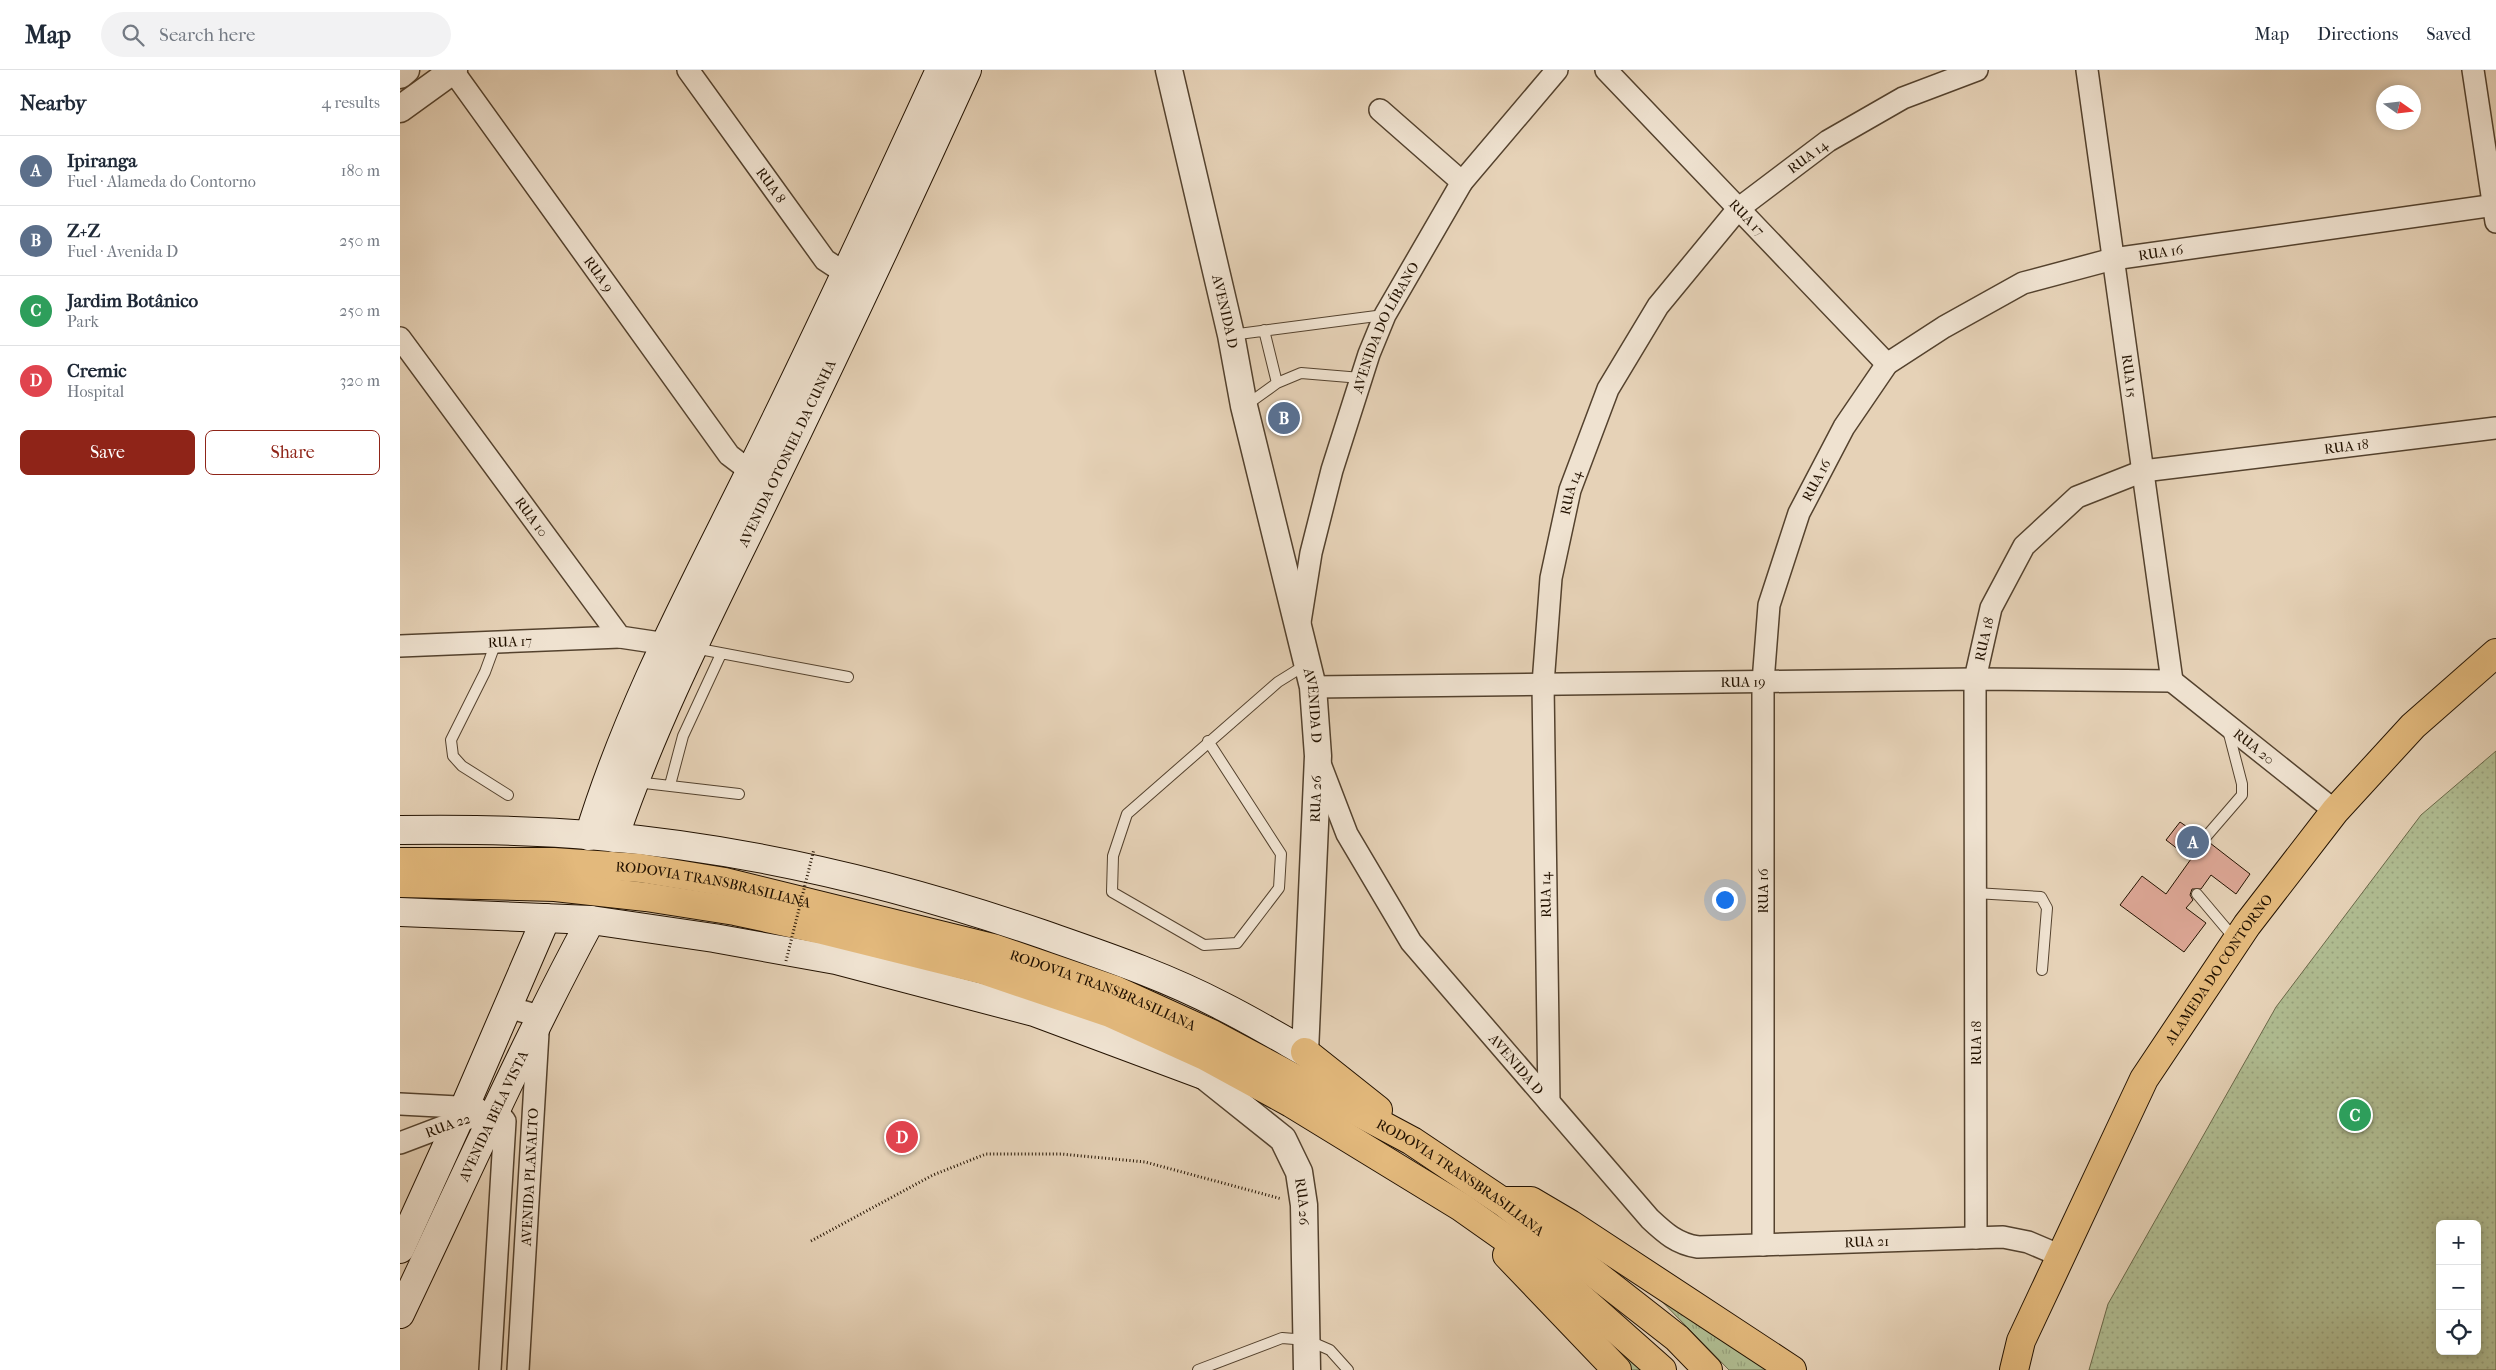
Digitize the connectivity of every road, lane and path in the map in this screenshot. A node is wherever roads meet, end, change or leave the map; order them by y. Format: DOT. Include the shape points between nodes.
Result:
graph roads {
  1 [pos="406,70"];
  2 [pos="454,70"];
  3 [pos="688,70"];
  4 [pos="940,70"];
  5 [pos="967,70"];
  6 [pos="1170,70"];
  7 [pos="1557,70"];
  8 [pos="1606,70"];
  9 [pos="1977,70"];
  10 [pos="2087,70"];
  11 [pos="2473,70"];
  12 [pos="400,74"];
  13 [pos="400,109"];
  14 [pos="1380,110"];
  15 [pos="1462,182"];
  16 [pos="1738,208"];
  17 [pos="2495,211"];
  18 [pos="2113,259"];
  19 [pos="857,281"];
  20 [pos="1386,315"];
  21 [pos="1264,330"];
  22 [pos="1231,335"];
  23 [pos="400,338"];
  24 [pos="1887,364"];
  25 [pos="1361,378"];
  26 [pos="1277,383"];
  27 [pos="1244,406"];
  28 [pos="2496,428"];
  29 [pos="750,471"];
  30 [pos="2143,471"];
  31 [pos="1299,627"];
  32 [pos="620,637"];
  33 [pos="496,642"];
  34 [pos="663,645"];
  35 [pos="400,646"];
  36 [pos="694,647"];
  37 [pos="2496,653"];
  38 [pos="721,654"];
  39 [pos="1310,675"];
  40 [pos="848,677"];
  41 [pos="1975,679"];
  42 [pos="2172,681"];
  43 [pos="1763,682"];
  44 [pos="1543,684"];
  45 [pos="2227,724"];
  46 [pos="1208,741"];
  47 [pos="1318,756"];
  48 [pos="633,782"];
  49 [pos="670,785"];
  50 [pos="739,794"];
  51 [pos="508,795"];
  52 [pos="2335,811"];
  53 [pos="400,830"];
  54 [pos="602,837"];
  55 [pos="2204,839"];
  56 [pos="814,849"];
  57 [pos="400,862"];
  58 [pos="400,883"];
  59 [pos="1976,893"];
  60 [pos="2197,894"];
  61 [pos="400,912"];
  62 [pos="546,918"];
  63 [pos="591,920"];
  64 [pos="2236,941"];
  65 [pos="786,961"];
  66 [pos="2042,970"];
  67 [pos="508,1007"];
  68 [pos="539,1016"];
  69 [pos="1305,1052"];
  70 [pos="1203,1075"];
  71 [pos="1549,1102"];
  72 [pos="400,1104"];
  73 [pos="1291,1104"];
  74 [pos="497,1111"];
  75 [pos="462,1114"];
  76 [pos="1412,1141"];
  77 [pos="400,1143"];
  78 [pos="1503,1202"];
  79 [pos="1304,1205"];
  80 [pos="1461,1207"];
  81 [pos="1671,1238"];
  82 [pos="1976,1238"];
  83 [pos="811,1241"];
  84 [pos="1762,1245"];
  85 [pos="400,1249"];
  86 [pos="2061,1256"];
  87 [pos="400,1314"];
  88 [pos="1307,1340"];
  89 [pos="2021,1341"];
  90 [pos="490,1370"];
  91 [pos="518,1370"];
  92 [pos="1198,1370"];
  93 [pos="1308,1370"];
  94 [pos="1348,1370"];
  95 [pos="1617,1370"];
  96 [pos="1662,1370"];
  97 [pos="1708,1370"];
  98 [pos="1792,1370"];
  99 [pos="1998,1370"];
  100 [pos="2014,1370"];
  1 -- 12 [label="street"];
  2 -- 13 [label="street"];
  2 -- 29 [label="street, RUA 9" via="729,455"];
  3 -- 19 [label="street, RUA 8" via="825,260"];
  4 -- 19 [label="main road, AVENIDA OTONIEL DA CUNHA"];
  5 -- 19 [label="main road, AVENIDA OTONIEL DA CUNHA"];
  6 -- 22 [label="street, AVENIDA D"];
  7 -- 15 [label="street, AVENIDA DO LÍBANO"];
  8 -- 16 [label="street, RUA 17"];
  9 -- 16 [label="street, RUA 14" via="1903,98 1828,141"];
  10 -- 18 [label="street, RUA 15"];
  11 -- 17 [label="street"];
  14 -- 15 [label="street"];
  15 -- 20 [label="street, AVENIDA DO LÍBANO"];
  16 -- 24 [label="street, RUA 17"];
  16 -- 44 [label="street, RUA 14" via="1658,306 1608,389 1570,490 1551,578"];
  17 -- 18 [label="street, RUA 16"];
  18 -- 24 [label="street, RUA 16" via="2023,283 1944,327"];
  18 -- 30 [label="street, RUA 15"];
  19 -- 29 [label="main road, AVENIDA OTONIEL DA CUNHA"];
  19 -- 36 [label="main road, AVENIDA OTONIEL DA CUNHA"];
  20 -- 21 [label="lane"];
  20 -- 25 [label="street, AVENIDA DO LÍBANO"];
  21 -- 22 [label="lane"];
  21 -- 26 [label="lane"];
  22 -- 27 [label="street, AVENIDA D"];
  23 -- 32 [label="street, RUA 10"];
  24 -- 43 [label="street, RUA 16" via="1844,427 1799,513 1769,605"];
  25 -- 26 [label="lane" via="1301,373"];
  25 -- 31 [label="street, AVENIDA DO LÍBANO" via="1313,544"];
  26 -- 27 [label="lane"];
  27 -- 31 [label="street, AVENIDA D"];
  28 -- 30 [label="street, RUA 18"];
  29 -- 34 [label="main road, AVENIDA OTONIEL DA CUNHA"];
  30 -- 41 [label="street, RUA 18" via="2077,497 2024,546 1991,608"];
  30 -- 42 [label="street, RUA 15"];
  31 -- 39 [label="street, AVENIDA D"];
  32 -- 33 [label="street, RUA 17"];
  32 -- 34 [label="street"];
  33 -- 35 [label="street, RUA 17"];
  33 -- 51 [label="lane" via="452,740 452,756"];
  34 -- 36 [label="street"];
  34 -- 54 [label="main road, AVENIDA OTONIEL DA CUNHA" via="605,783"];
  36 -- 38 [label="lane"];
  36 -- 48 [label="main road, AVENIDA OTONIEL DA CUNHA"];
  37 -- 52 [label="main road, ALAMEDA DO CONTORNO" via="2413,726"];
  38 -- 40 [label="lane"];
  38 -- 49 [label="lane" via="683,736"];
  39 -- 44 [label="street, RUA 19"];
  39 -- 46 [label="lane" via="1278,682"];
  39 -- 47 [label="street, AVENIDA D"];
  41 -- 42 [label="street, RUA 19"];
  41 -- 43 [label="street, RUA 19"];
  41 -- 59 [label="street, RUA 18"];
  42 -- 45 [label="street, RUA 20"];
  43 -- 44 [label="street, RUA 19"];
  43 -- 84 [label="street, RUA 16"];
  44 -- 71 [label="street, RUA 14"];
  45 -- 52 [label="street, RUA 20"];
  45 -- 55 [label="lane" via="2242,795"];
  46 -- 46 [label="lane" via="1127,814 1113,856 1112,892 1204,945 1237,943 1279,888 1281,854"];
  47 -- 69 [label="street, RUA 26"];
  47 -- 71 [label="street, AVENIDA D" via="1347,834 1411,942"];
  48 -- 49 [label="lane"];
  48 -- 54 [label="main road, AVENIDA OTONIEL DA CUNHA"];
  49 -- 50 [label="lane"];
  52 -- 64 [label="main road, ALAMEDA DO CONTORNO"];
  53 -- 54 [label="main road, RODOVIA TRANSBRASILIANA" via="523,831"];
  54 -- 69 [label="main road, RODOVIA TRANSBRASILIANA" via="729,853 848,877 966,908 1110,957 1220,1004"];
  56 -- 65 [label="path, bridge"];
  57 -- 76 [label="main road, RODOVIA TRANSBRASILIANA" via="554,862 640,868 725,882 993,948 1115,990 1212,1034"];
  58 -- 73 [label="main road, RODOVIA TRANSBRASILIANA" via="554,886 736,911 818,929 983,970 1110,1012 1205,1056"];
  59 -- 66 [label="lane" via="2041,897 2047,908"];
  59 -- 82 [label="street, RUA 18"];
  60 -- 64 [label="lane"];
  61 -- 62 [label="main road"];
  62 -- 63 [label="main road"];
  62 -- 67 [label="main road"];
  63 -- 68 [label="main road, AVENIDA BELA VISTA"];
  63 -- 70 [label="main road" via="836,960 1034,1012"];
  64 -- 86 [label="main road, ALAMEDA DO CONTORNO" via="2144,1079"];
  67 -- 68 [label="street"];
  67 -- 75 [label="main road"];
  68 -- 74 [label="main road, AVENIDA BELA VISTA"];
  68 -- 91 [label="street, AVENIDA PLANALTO"];
  69 -- 76 [label="main road" via="1376,1107"];
  70 -- 73 [label="main road"];
  70 -- 79 [label="street, RUA 26" via="1283,1139 1300,1172"];
  71 -- 81 [label="street, AVENIDA D" via="1650,1219"];
  72 -- 75 [label="street"];
  73 -- 80 [label="main road, RODOVIA TRANSBRASILIANA"];
  74 -- 75 [label="street"];
  74 -- 87 [label="main road, AVENIDA BELA VISTA"];
  74 -- 90 [label="street, AVENIDA PLANALTO" via="505,1121"];
  75 -- 77 [label="street, RUA 22"];
  75 -- 85 [label="main road"];
  76 -- 78 [label="main road, RODOVIA TRANSBRASILIANA"];
  78 -- 97 [label="main road, RODOVIA TRANSBRASILIANA" via="1677,1338"];
  78 -- 98 [label="main road" via="1531,1201"];
  79 -- 83 [label="path" via="1145,1162 1061,1154 986,1154 933,1175"];
  79 -- 88 [label="street, RUA 26"];
  80 -- 95 [label="main road"];
  80 -- 96 [label="main road, RODOVIA TRANSBRASILIANA" via="1546,1267"];
  81 -- 84 [label="street, RUA 21" via="1698,1247"];
  82 -- 84 [label="street, RUA 21"];
  82 -- 86 [label="street, RUA 21" via="2003,1237 2028,1242"];
  86 -- 89 [label="main road, ALAMEDA DO CONTORNO"];
  88 -- 92 [label="lane" via="1282,1338"];
  88 -- 93 [label="street, RUA 26"];
  88 -- 94 [label="lane" via="1330,1350"];
  89 -- 99 [label="main road, ALAMEDA DO CONTORNO"];
  89 -- 100 [label="main road, ALAMEDA DO CONTORNO"];
}
